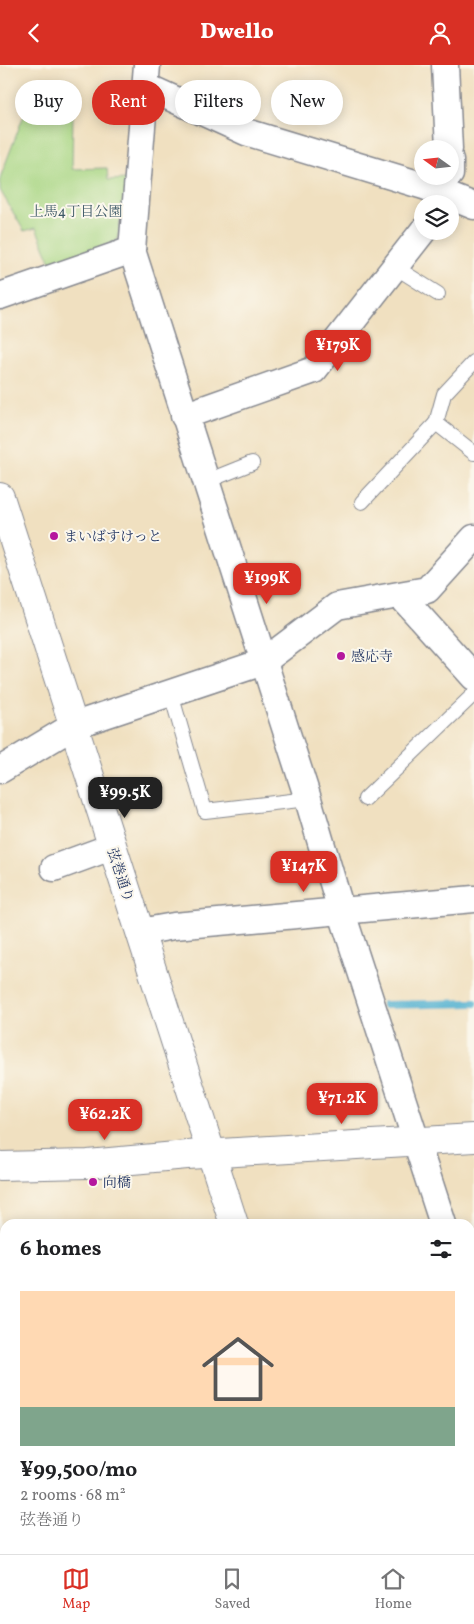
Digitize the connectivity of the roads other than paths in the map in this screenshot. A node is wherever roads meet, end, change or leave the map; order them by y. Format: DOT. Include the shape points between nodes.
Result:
graph roads {
  1 [pos="445,65"];
  2 [pos="146,75"];
  3 [pos="449,140"];
  4 [pos="447,187"];
  5 [pos="474,206"];
  6 [pos="416,240"];
  7 [pos="132,250"];
  8 [pos="395,267"];
  9 [pos="438,294"];
  10 [pos="0,296"];
  11 [pos="474,363"];
  12 [pos="184,416"];
  13 [pos="436,423"];
  14 [pos="474,453"];
  15 [pos="252,463"];
  16 [pos="206,481"];
  17 [pos="0,497"];
  18 [pos="362,502"];
  19 [pos="474,538"];
  20 [pos="401,596"];
  21 [pos="264,662"];
  22 [pos="474,677"];
  23 [pos="171,694"];
  24 [pos="474,694"];
  25 [pos="75,725"];
  26 [pos="0,770"];
  27 [pos="308,799"];
  28 [pos="365,799"];
  29 [pos="112,847"];
  30 [pos="54,868"];
  31 [pos="474,899"];
  32 [pos="341,910"];
  33 [pos="140,932"];
  34 [pos="474,1138"];
  35 [pos="418,1142"];
  36 [pos="212,1154"];
  37 [pos="0,1166"];
  38 [pos="232,1219"];
  39 [pos="441,1219"];
  1 -- 3 [label="street"];
  2 -- 4 [label="street" via="246,132"];
  2 -- 7 [label="street"];
  4 -- 5 [label="street"];
  6 -- 8 [label="street"];
  7 -- 10 [label="street"];
  7 -- 12 [label="street"];
  8 -- 9 [label="lane"];
  8 -- 12 [label="street" via="314,370"];
  11 -- 13 [label="lane" via="444,394"];
  12 -- 16 [label="street"];
  13 -- 14 [label="lane"];
  13 -- 18 [label="lane"];
  15 -- 16 [label="lane"];
  16 -- 21 [label="street"];
  17 -- 25 [label="street, 弦巻通り"];
  19 -- 20 [label="street" via="427,590"];
  20 -- 21 [label="street" via="337,606"];
  20 -- 22 [label="street"];
  21 -- 23 [label="street"];
  21 -- 27 [label="street"];
  23 -- 25 [label="street"];
  23 -- 27 [label="lane" via="205,811"];
  24 -- 28 [label="lane"];
  25 -- 26 [label="street"];
  25 -- 29 [label="street, 弦巻通り"];
  27 -- 32 [label="street"];
  29 -- 30 [label="street"];
  29 -- 33 [label="street, 弦巻通り"];
  31 -- 32 [label="street"];
  32 -- 33 [label="street"];
  32 -- 35 [label="street"];
  33 -- 36 [label="street, 弦巻通り"];
  34 -- 35 [label="street"];
  35 -- 36 [label="street"];
  35 -- 39 [label="street"];
  36 -- 37 [label="street" via="88,1164"];
  36 -- 38 [label="street, 弦巻通り"];
}
